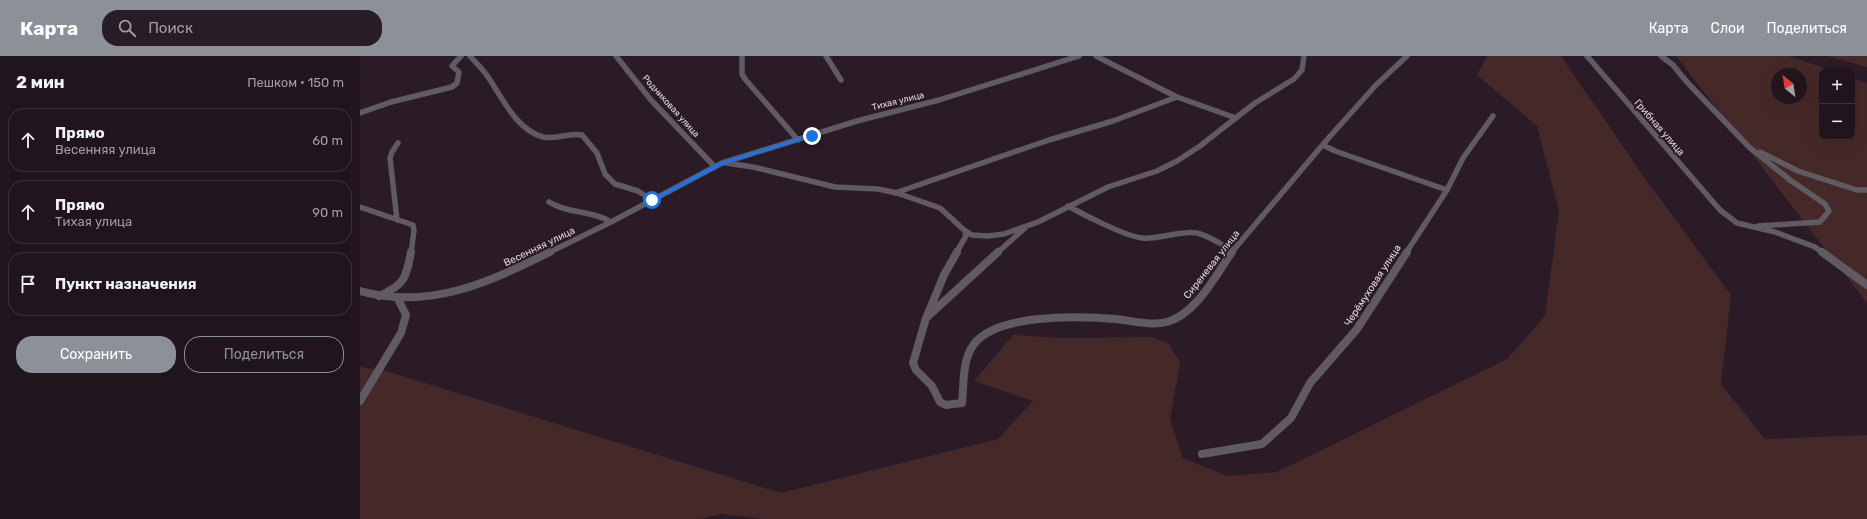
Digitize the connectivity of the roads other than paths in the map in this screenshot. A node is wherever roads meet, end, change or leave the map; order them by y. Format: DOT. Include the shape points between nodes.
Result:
graph roads {
  1 [pos="461,56"];
  2 [pos="470,56"];
  3 [pos="616,56"];
  4 [pos="742,56"];
  5 [pos="826,56"];
  6 [pos="1079,56"];
  7 [pos="1096,56"];
  8 [pos="1304,56"];
  9 [pos="1406,56"];
  10 [pos="1587,56"];
  11 [pos="1661,56"];
  12 [pos="841,80"];
  13 [pos="1177,97"];
  14 [pos="360,113"];
  15 [pos="1492,116"];
  16 [pos="1236,118"];
  17 [pos="798,140"];
  18 [pos="1325,142"];
  19 [pos="398,143"];
  20 [pos="1746,144"];
  21 [pos="722,163"];
  22 [pos="714,166"];
  23 [pos="1447,190"];
  24 [pos="1867,190"];
  25 [pos="895,193"];
  26 [pos="652,200"];
  27 [pos="549,202"];
  28 [pos="1068,206"];
  29 [pos="360,207"];
  30 [pos="397,220"];
  31 [pos="611,222"];
  32 [pos="1754,226"];
  33 [pos="1026,227"];
  34 [pos="966,231"];
  35 [pos="1233,251"];
  36 [pos="1867,285"];
  37 [pos="360,291"];
  38 [pos="378,296"];
  39 [pos="397,297"];
  40 [pos="926,318"];
  41 [pos="360,401"];
  42 [pos="1202,454"];
  1 -- 14 [label="street" via="452,66 459,72 452,87 391,102"];
  2 -- 26 [label="street" via="510,109 535,134 544,137 582,135 597,153 605,174 615,184 638,191"];
  3 -- 22 [label="street, Родниковая улица" via="651,100"];
  4 -- 17 [label="street" via="742,74 745,80"];
  5 -- 12 [label="street"];
  6 -- 17 [label="street, Тихая улица" via="939,100"];
  7 -- 13 [label="street"];
  8 -- 16 [label="street" via="1303,68 1294,79"];
  9 -- 18 [label="street, Сиреневая улица"];
  10 -- 32 [label="street, Грибная улица" via="1720,210 1737,223"];
  11 -- 20 [label="street" via="1673,65"];
  13 -- 16 [label="street"];
  13 -- 25 [label="street" via="1113,121 1049,140"];
  15 -- 23 [label="street, Черёмуховая улица" via="1463,158"];
  16 -- 28 [label="street" via="1185,157 1164,168 1100,190"];
  17 -- 21 [label="street, Тихая улица"];
  18 -- 23 [label="street" via="1325,146 1335,151"];
  18 -- 35 [label="street, Сиреневая улица"];
  19 -- 30 [label="street" via="391,153 390,161"];
  20 -- 24 [label="street" via="1798,171 1857,190"];
  20 -- 32 [label="street" via="1790,180 1825,204 1829,211 1820,222"];
  21 -- 22 [label="street, Тихая улица"];
  21 -- 25 [label="street" via="740,164 835,187"];
  22 -- 26 [label="street, Весенняя улица"];
  23 -- 42 [label="street, Черёмуховая улица" via="1357,329 1310,382 1291,418 1262,444"];
  25 -- 34 [label="street" via="939,207"];
  26 -- 31 [label="street, Весенняя улица"];
  27 -- 31 [label="street" via="563,211 584,212"];
  28 -- 33 [label="street"];
  28 -- 35 [label="street" via="1131,235 1142,238 1196,234 1210,238"];
  29 -- 30 [label="street"];
  30 -- 38 [label="street" via="413,225 406,273 398,287"];
  31 -- 39 [label="street, Весенняя улица" via="497,278 439,295"];
  32 -- 36 [label="street" via="1814,247"];
  33 -- 34 [label="street" via="1007,234 972,235"];
  33 -- 40 [label="street"];
  34 -- 40 [label="street" via="966,236 944,275"];
  35 -- 40 [label="street, Сиреневая улица" via="1196,302 1177,318 1166,322 1052,317 988,332 974,344 970,352 962,403 946,405 940,402 932,386 916,370 913,363"];
  37 -- 38 [label="street, Весенняя улица"];
  38 -- 39 [label="street, Весенняя улица"];
  39 -- 41 [label="street" via="406,315 401,333"];
}
